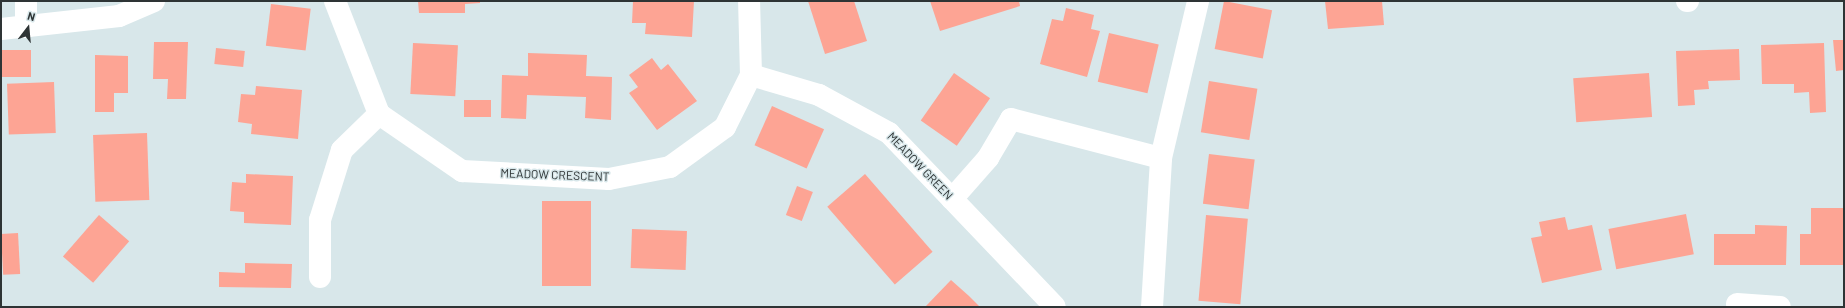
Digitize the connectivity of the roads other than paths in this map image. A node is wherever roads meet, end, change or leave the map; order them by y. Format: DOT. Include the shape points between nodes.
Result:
graph roads {
  1 [pos="26,1"];
  2 [pos="154,1"];
  3 [pos="335,1"];
  4 [pos="749,1"];
  5 [pos="1198,1"];
  6 [pos="26,27"];
  7 [pos="1,29"];
  8 [pos="751,75"];
  9 [pos="379,114"];
  10 [pos="1161,158"];
  11 [pos="952,199"];
  12 [pos="320,277"];
  13 [pos="1737,304"];
  14 [pos="1055,307"];
  15 [pos="1152,307"];
  16 [pos="1780,307"];
  1 -- 6 [label="street"];
  2 -- 6 [label="street" via="119,16"];
  3 -- 9 [label="street"];
  4 -- 8 [label="street, MEADOW CRESCENT"];
  5 -- 10 [label="street"];
  6 -- 7 [label="street"];
  8 -- 9 [label="street, MEADOW CRESCENT" via="725,127 670,167 609,179 462,171"];
  8 -- 11 [label="street, MEADOW GREEN" via="819,95 889,132"];
  9 -- 12 [label="street" via="342,150 320,220"];
  10 -- 11 [label="street" via="1011,120 988,158"];
  10 -- 15 [label="street"];
  11 -- 14 [label="street, MEADOW GREEN"];
  13 -- 16 [label="street"];
}
